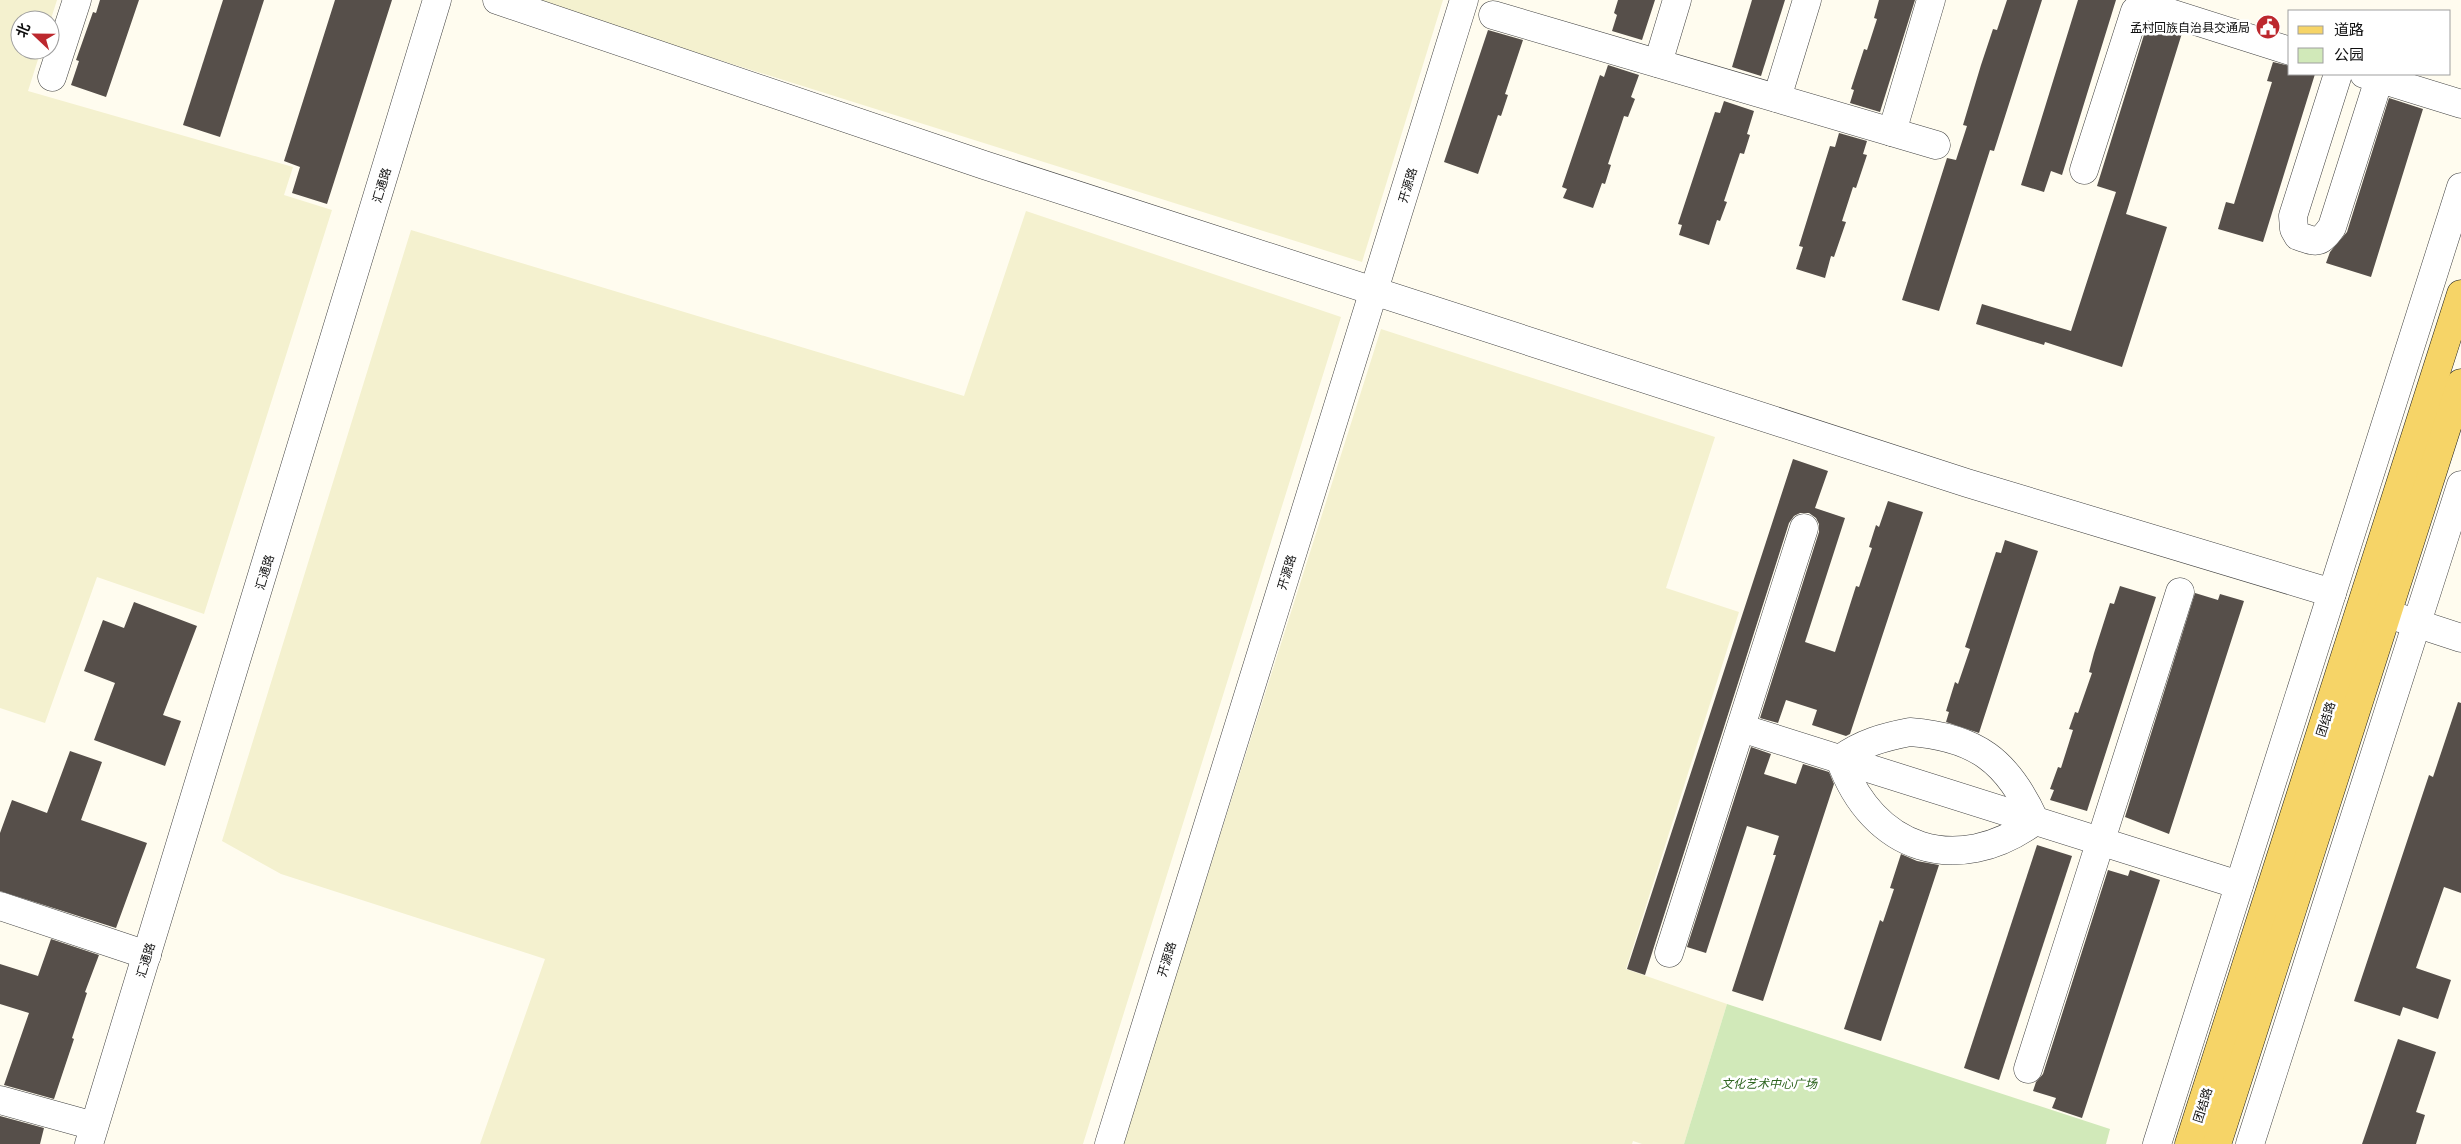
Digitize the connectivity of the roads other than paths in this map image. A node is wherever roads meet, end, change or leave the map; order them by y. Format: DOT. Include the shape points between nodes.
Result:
graph roads {
  1 [pos="77,0"];
  2 [pos="437,0"];
  3 [pos="497,0"];
  4 [pos="1464,0"];
  5 [pos="1677,0"];
  6 [pos="1807,0"];
  7 [pos="1931,0"];
  8 [pos="1493,15"];
  9 [pos="2288,49"];
  10 [pos="1658,63"];
  11 [pos="2338,75"];
  12 [pos="2371,76"];
  13 [pos="52,77"];
  14 [pos="1777,98"];
  15 [pos="2461,104"];
  16 [pos="1892,132"];
  17 [pos="1936,145"];
  18 [pos="2084,170"];
  19 [pos="2461,187"];
  20 [pos="1374,291"];
  21 [pos="2461,294"];
  22 [pos="2461,383"];
  23 [pos="2461,486"];
  24 [pos="1804,528"];
  25 [pos="2180,592"];
  26 [pos="2332,593"];
  27 [pos="2387,614"];
  28 [pos="2417,624"];
  29 [pos="2461,638"];
  30 [pos="1741,728"];
  31 [pos="1840,759"];
  32 [pos="2035,821"];
  33 [pos="2101,841"];
  34 [pos="2239,885"];
  35 [pos="0,906"];
  36 [pos="1669,953"];
  37 [pos="147,955"];
  38 [pos="2028,1069"];
  39 [pos="0,1100"];
  40 [pos="91,1135"];
  41 [pos="1109,1144"];
  42 [pos="2157,1144"];
  43 [pos="2189,1144"];
  44 [pos="2218,1144"];
  45 [pos="2250,1144"];
  1 -- 13 [label="street"];
  2 -- 37 [label="street, 汇通路"];
  3 -- 20 [label="street" via="984,165"];
  4 -- 20 [label="street, 开源路"];
  5 -- 10 [label="street"];
  6 -- 14 [label="street"];
  7 -- 16 [label="street"];
  8 -- 10 [label="street"];
  9 -- 18 [label="street" via="2140,6 2135,11"];
  10 -- 14 [label="street"];
  11 -- 12 [label="street" via="2293,216 2298,236 2316,242 2324,239 2332,227"];
  12 -- 15 [label="street"];
  14 -- 16 [label="street"];
  16 -- 17 [label="street"];
  19 -- 26 [label="street"];
  20 -- 26 [label="street" via="1967,483"];
  20 -- 41 [label="street, 开源路"];
  21 -- 43 [label="main road, 团结路"];
  22 -- 27 [label="main road"];
  23 -- 28 [label="street"];
  24 -- 30 [label="street"];
  25 -- 33 [label="street"];
  26 -- 34 [label="street"];
  27 -- 28 [label="street"];
  27 -- 44 [label="main road"];
  28 -- 29 [label="street"];
  28 -- 45 [label="street"];
  30 -- 31 [label="street"];
  30 -- 36 [label="street"];
  31 -- 32 [label="street"];
  31 -- 32 [label="street" via="1880,737 1910,732 1947,737 1968,744 1993,760 2014,781"];
  31 -- 32 [label="street" via="1858,800 1890,831 1910,842 1938,849 1975,849 2011,837"];
  32 -- 33 [label="street"];
  33 -- 34 [label="street"];
  33 -- 38 [label="street"];
  34 -- 42 [label="street"];
  35 -- 37 [label="street"];
  37 -- 40 [label="street, 汇通路"];
  39 -- 40 [label="street"];
}
